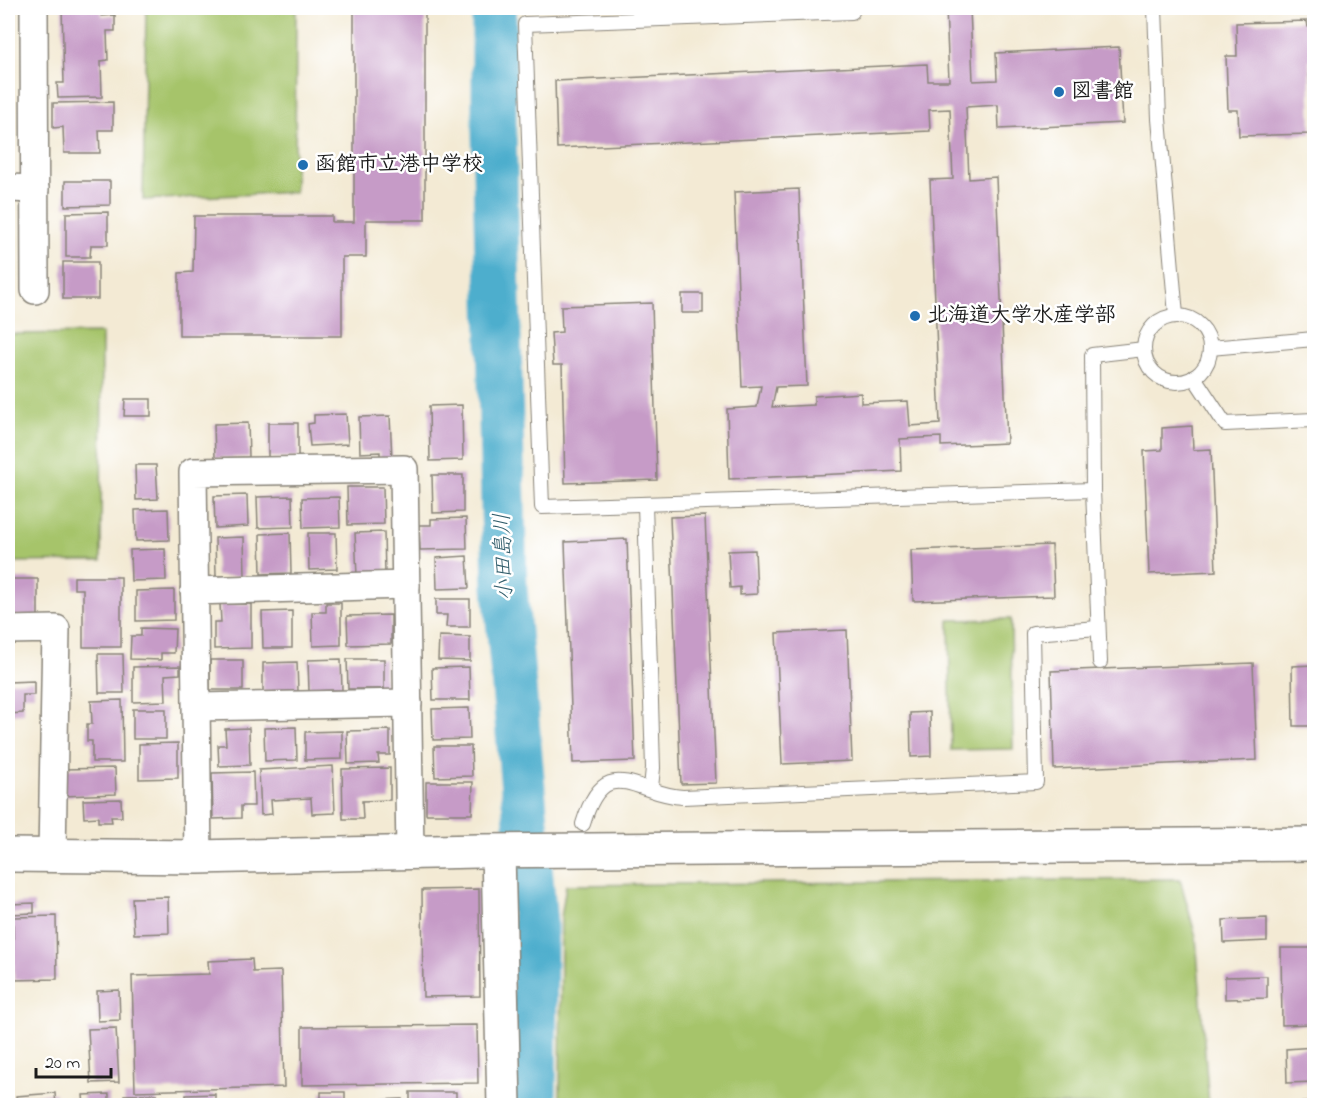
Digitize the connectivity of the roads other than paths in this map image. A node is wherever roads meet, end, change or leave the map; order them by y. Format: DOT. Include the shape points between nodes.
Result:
graph roads {
  1 [pos="34,8"];
  2 [pos="852,8"];
  3 [pos="1155,8"];
  4 [pos="636,13"];
  5 [pos="8,188"];
  6 [pos="35,189"];
  7 [pos="35,290"];
  8 [pos="1176,315"];
  9 [pos="1314,339"];
  10 [pos="1210,348"];
  11 [pos="1144,349"];
  12 [pos="1194,377"];
  13 [pos="1314,420"];
  14 [pos="1093,490"];
  15 [pos="645,504"];
  16 [pos="406,585"];
  17 [pos="194,591"];
  18 [pos="1098,628"];
  19 [pos="8,630"];
  20 [pos="1100,662"];
  21 [pos="408,703"];
  22 [pos="197,707"];
  23 [pos="651,788"];
  24 [pos="583,824"];
  25 [pos="1314,844"];
  26 [pos="498,852"];
  27 [pos="410,854"];
  28 [pos="8,855"];
  29 [pos="52,855"];
  30 [pos="198,857"];
  31 [pos="504,1106"];
  1 -- 6 [label="street"];
  2 -- 4 [label="lane" via="852,12"];
  3 -- 8 [label="lane" via="1159,119"];
  4 -- 15 [label="lane" via="525,24 542,507"];
  5 -- 6 [label="street"];
  6 -- 7 [label="street"];
  8 -- 10 [label="lane" via="1187,316 1204,328"];
  8 -- 11 [label="lane" via="1166,317 1150,330"];
  9 -- 10 [label="lane"];
  10 -- 12 [label="lane" via="1209,359"];
  11 -- 12 [label="lane" via="1146,361 1161,378 1184,381"];
  11 -- 14 [label="lane" via="1092,355"];
  12 -- 13 [label="lane" via="1225,424"];
  14 -- 15 [label="lane"];
  14 -- 18 [label="lane"];
  15 -- 23 [label="lane"];
  16 -- 17 [label="street"];
  16 -- 17 [label="street" via="404,469 193,472"];
  16 -- 21 [label="street"];
  17 -- 22 [label="street"];
  18 -- 20 [label="lane"];
  18 -- 23 [label="lane" via="1033,633 1036,782 683,797 666,796"];
  19 -- 29 [label="street" via="56,629"];
  21 -- 22 [label="street"];
  21 -- 27 [label="street"];
  22 -- 30 [label="street"];
  23 -- 24 [label="lane" via="622,781 610,783 590,800"];
  25 -- 26 [label="street"];
  26 -- 27 [label="street"];
  26 -- 31 [label="street"];
  27 -- 30 [label="street"];
  28 -- 29 [label="street"];
  29 -- 30 [label="street"];
}
